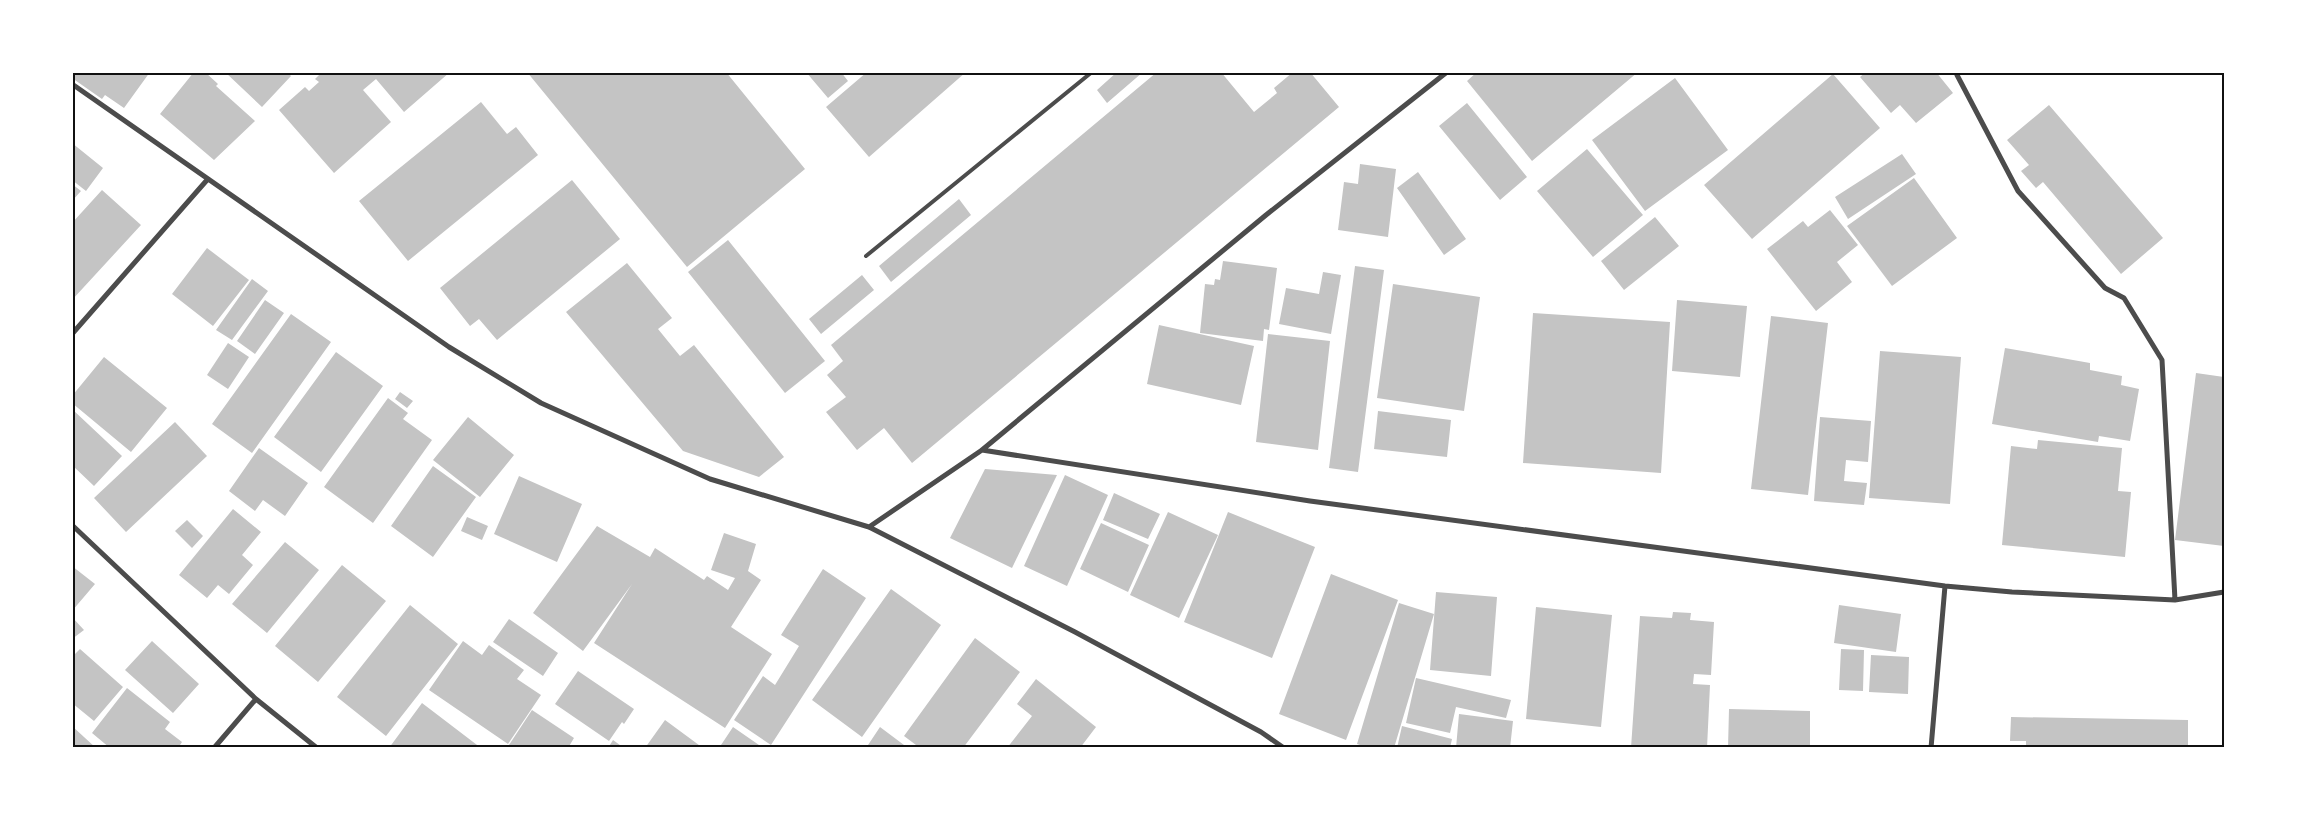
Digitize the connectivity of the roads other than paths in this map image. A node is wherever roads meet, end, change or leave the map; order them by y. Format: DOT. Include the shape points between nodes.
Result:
graph roads {
  1 [pos="1092,72"];
  2 [pos="1447,72"];
  3 [pos="1957,75"];
  4 [pos="72,84"];
  5 [pos="207,180"];
  6 [pos="866,256"];
  7 [pos="72,334"];
  8 [pos="982,450"];
  9 [pos="72,525"];
  10 [pos="869,527"];
  11 [pos="1945,586"];
  12 [pos="2224,592"];
  13 [pos="2176,600"];
  14 [pos="256,700"];
  15 [pos="214,748"];
  16 [pos="317,748"];
  17 [pos="1284,748"];
  18 [pos="1931,748"];
  1 -- 6 [label="lane"];
  2 -- 8 [label="street" via="1266,215"];
  3 -- 13 [label="street" via="2018,191 2105,288 2124,298 2162,360"];
  4 -- 5 [label="street"];
  5 -- 7 [label="street"];
  5 -- 10 [label="street" via="449,347 541,403 710,479"];
  8 -- 10 [label="street"];
  8 -- 11 [label="street" via="1310,501"];
  9 -- 14 [label="street"];
  10 -- 17 [label="street" via="1076,632"];
  11 -- 13 [label="street"];
  11 -- 18 [label="street"];
  12 -- 13 [label="street"];
  14 -- 15 [label="street"];
  14 -- 16 [label="street"];
}
